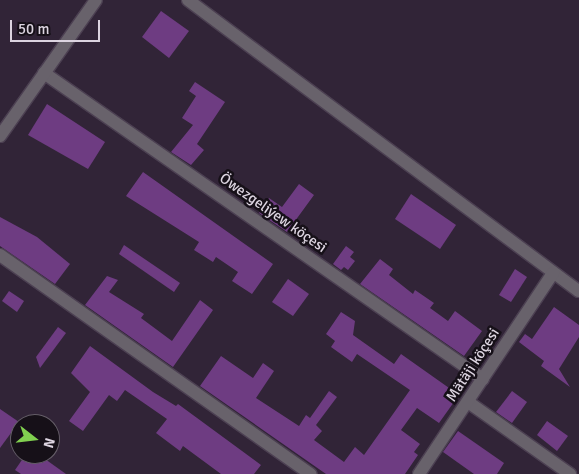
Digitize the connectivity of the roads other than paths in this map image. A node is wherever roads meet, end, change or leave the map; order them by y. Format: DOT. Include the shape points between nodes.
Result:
graph roads {
  1 [pos="96,0"];
  2 [pos="188,0"];
  3 [pos="44,73"];
  4 [pos="0,136"];
  5 [pos="0,255"];
  6 [pos="553,273"];
  7 [pos="579,291"];
  8 [pos="483,380"];
  9 [pos="468,402"];
  10 [pos="310,474"];
  11 [pos="419,474"];
  12 [pos="570,474"];
  1 -- 3 [label="street"];
  2 -- 6 [label="street"];
  3 -- 4 [label="street"];
  3 -- 8 [label="street, Öwezgeliýew köçesi"];
  5 -- 10 [label="street"];
  6 -- 7 [label="street"];
  6 -- 8 [label="street, Mätäji köçesi"];
  8 -- 9 [label="street, Mätäji köçesi"];
  9 -- 11 [label="street, Mätäji köçesi"];
  9 -- 12 [label="street"];
}
